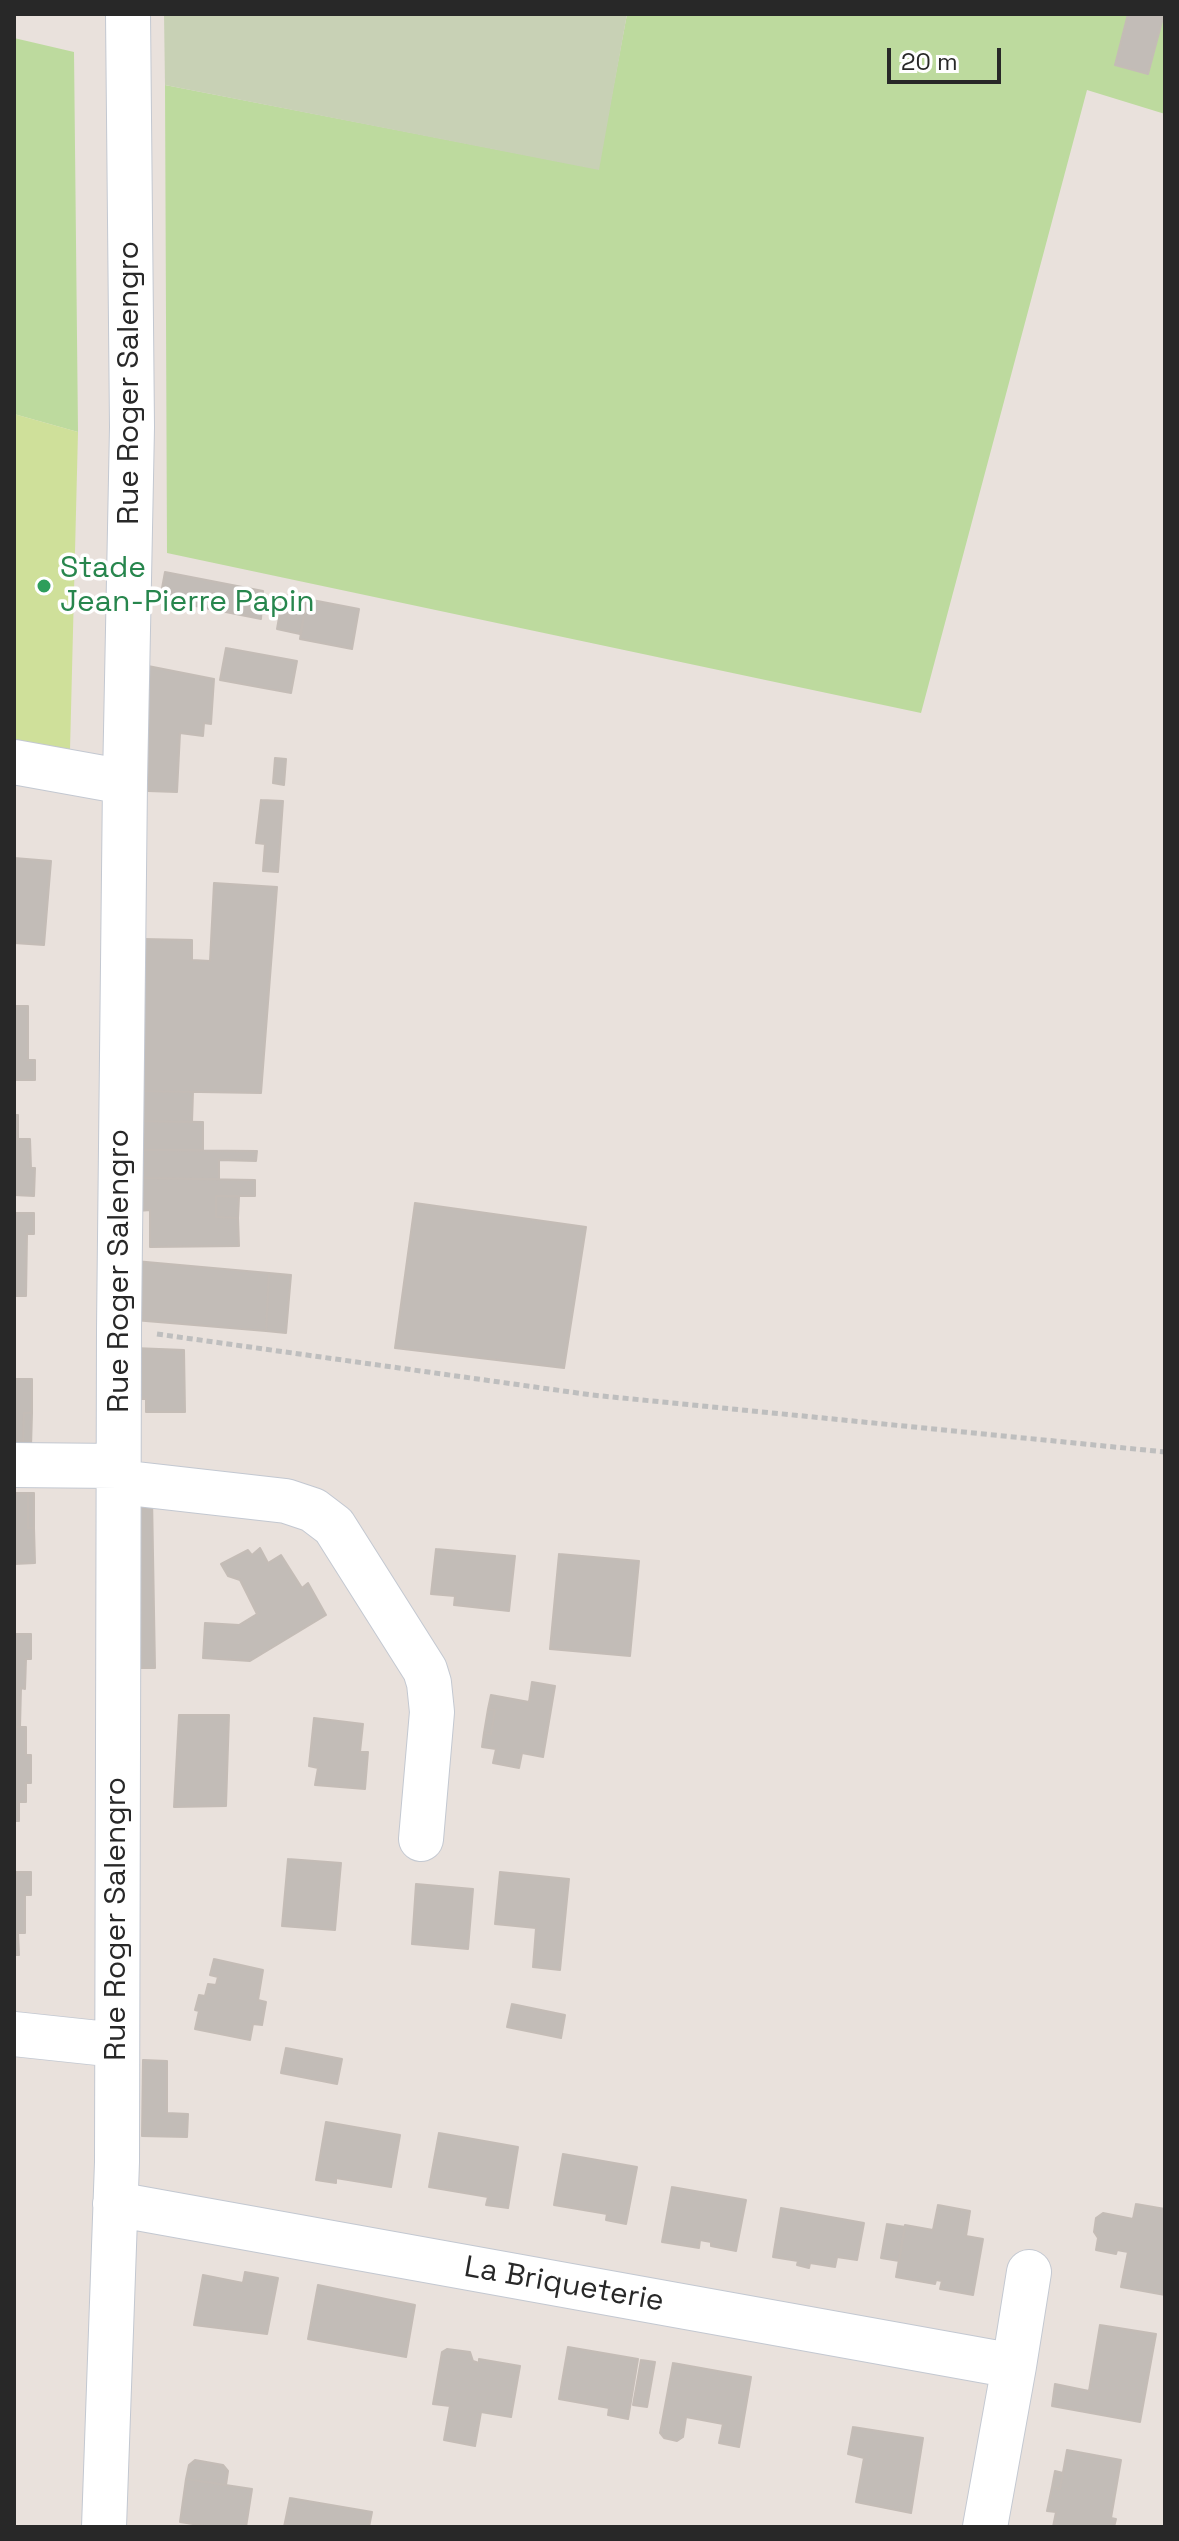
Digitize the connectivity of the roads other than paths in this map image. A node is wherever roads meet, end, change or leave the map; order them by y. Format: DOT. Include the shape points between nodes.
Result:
graph roads {
  1 [pos="128,14"];
  2 [pos="14,762"];
  3 [pos="125,782"];
  4 [pos="14,1465"];
  5 [pos="119,1474"];
  6 [pos="421,1839"];
  7 [pos="14,2034"];
  8 [pos="117,2045"];
  9 [pos="115,2204"];
  10 [pos="1029,2272"];
  11 [pos="1014,2366"];
  12 [pos="104,2527"];
  13 [pos="985,2527"];
  1 -- 3 [label="street, Rue Roger Salengro" via="132,427"];
  2 -- 3 [label="street"];
  3 -- 5 [label="street, Rue Roger Salengro"];
  4 -- 5 [label="street"];
  5 -- 6 [label="street" via="286,1501 313,1510 334,1526 429,1683 432,1712"];
  5 -- 8 [label="street, Rue Roger Salengro"];
  7 -- 8 [label="street"];
  8 -- 9 [label="street, Rue Roger Salengro"];
  9 -- 11 [label="street, La Briqueterie"];
  9 -- 12 [label="street, Rue Roger Salengro"];
  10 -- 11 [label="street"];
  11 -- 13 [label="street"];
}
